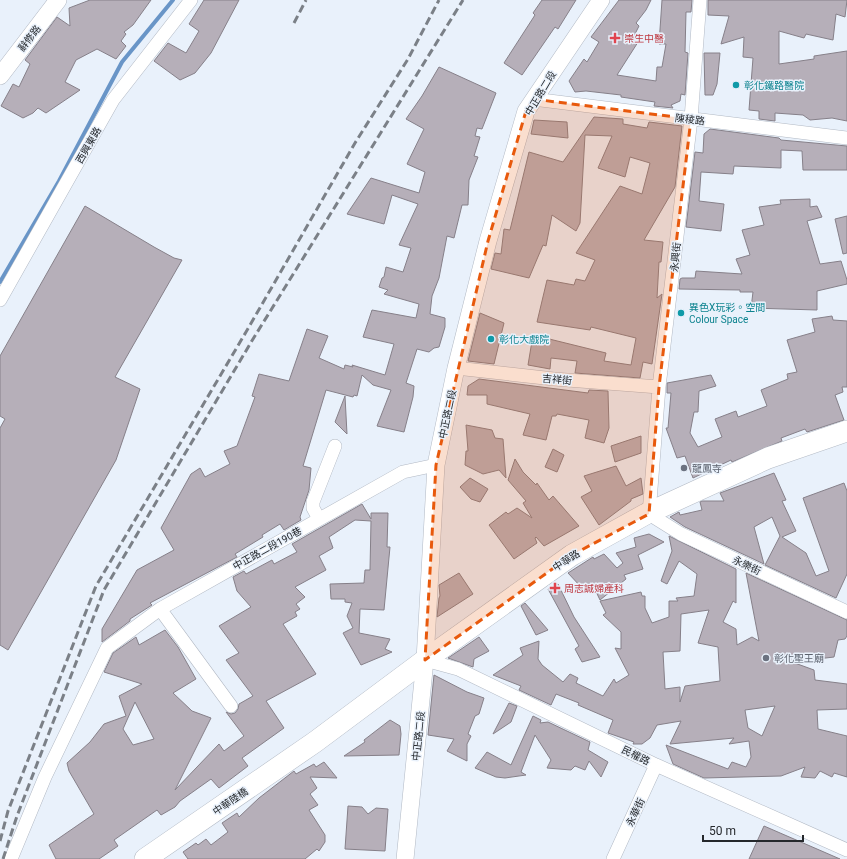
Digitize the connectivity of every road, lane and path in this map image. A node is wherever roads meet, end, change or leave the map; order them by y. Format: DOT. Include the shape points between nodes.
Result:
graph roads {
  1 [pos="58,0"];
  2 [pos="191,0"];
  3 [pos="601,0"];
  4 [pos="700,0"];
  5 [pos="7,61"];
  6 [pos="0,76"];
  7 [pos="533,99"];
  8 [pos="692,119"];
  9 [pos="847,138"];
  10 [pos="0,300"];
  11 [pos="456,368"];
  12 [pos="659,387"];
  13 [pos="847,431"];
  14 [pos="335,446"];
  15 [pos="436,465"];
  16 [pos="649,514"];
  17 [pos="319,519"];
  18 [pos="160,610"];
  19 [pos="847,612"];
  20 [pos="425,660"];
  21 [pos="231,706"];
  22 [pos="315,742"];
  23 [pos="656,765"];
  24 [pos="847,850"];
  25 [pos="11,859"];
  26 [pos="145,859"];
  27 [pos="405,859"];
  28 [pos="613,859"];
  1 -- 5 [label="street, 辭修路"];
  2 -- 10 [label="street, 西興東路" via="113,100"];
  3 -- 7 [label="street, 中正路二段"];
  4 -- 8 [label="street, 永興街"];
  5 -- 6 [label="street, 辭修路"];
  7 -- 8 [label="street, 陳稜路"];
  7 -- 11 [label="street, 中正路二段" via="526,111 488,241"];
  8 -- 9 [label="street, 陳稜路"];
  8 -- 12 [label="street, 永興街"];
  11 -- 12 [label="street, 吉祥街"];
  11 -- 15 [label="street, 中正路二段"];
  12 -- 16 [label="street, 永興街"];
  13 -- 16 [label="main road, 中華路" via="768,458"];
  14 -- 17 [label="street" via="313,502"];
  15 -- 17 [label="street, 中正路二段190巷" via="403,472"];
  15 -- 20 [label="street, 中正路二段"];
  16 -- 19 [label="street, 永樂街" via="681,534"];
  16 -- 20 [label="main road, 中華路" via="572,555"];
  17 -- 18 [label="street, 中正路二段190巷"];
  18 -- 21 [label="street"];
  18 -- 25 [label="street, 中正路二段190巷" via="107,648 46,777"];
  20 -- 22 [label="main road, 中華路"];
  20 -- 23 [label="street, 民權路" via="458,669"];
  20 -- 27 [label="street, 中正路二段"];
  22 -- 26 [label="main road, 中華陸橋"];
  23 -- 24 [label="street, 民權路"];
  23 -- 28 [label="street, 永華街"];
}
